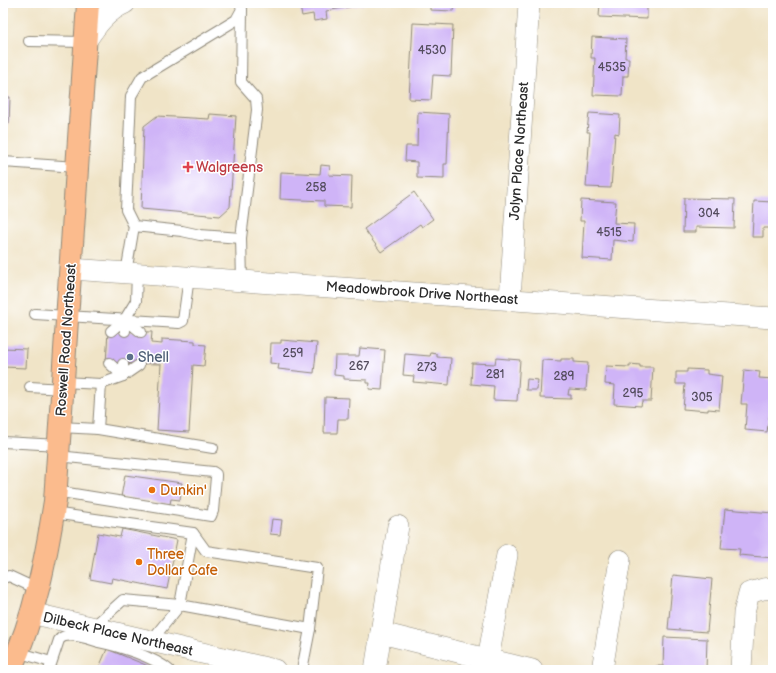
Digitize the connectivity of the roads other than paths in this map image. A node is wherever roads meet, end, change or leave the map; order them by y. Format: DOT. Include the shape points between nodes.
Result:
graph roads {
  1 [pos="88,3"];
  2 [pos="125,3"];
  3 [pos="529,3"];
  4 [pos="241,6"];
  5 [pos="29,41"];
  6 [pos="85,42"];
  7 [pos="3,162"];
  8 [pos="77,167"];
  9 [pos="134,226"];
  10 [pos="241,238"];
  11 [pos="71,269"];
  12 [pos="132,273"];
  13 [pos="189,277"];
  14 [pos="242,281"];
  15 [pos="510,300"];
  16 [pos="35,314"];
  17 [pos="68,316"];
  18 [pos="773,318"];
  19 [pos="125,319"];
  20 [pos="111,331"];
  21 [pos="125,331"];
  22 [pos="141,332"];
  23 [pos="109,364"];
  24 [pos="123,364"];
  25 [pos="139,365"];
  26 [pos="123,376"];
  27 [pos="101,384"];
  28 [pos="63,385"];
  29 [pos="30,387"];
  30 [pos="98,429"];
  31 [pos="3,442"];
  32 [pos="59,443"];
  33 [pos="213,448"];
  34 [pos="56,491"];
  35 [pos="53,513"];
  36 [pos="398,526"];
  37 [pos="193,533"];
  38 [pos="507,555"];
  39 [pos="620,560"];
  40 [pos="3,578"];
  41 [pos="773,588"];
  42 [pos="37,590"];
  43 [pos="180,605"];
  44 [pos="31,614"];
  45 [pos="310,629"];
  46 [pos="98,633"];
  47 [pos="381,633"];
  48 [pos="151,641"];
  49 [pos="488,659"];
  50 [pos="13,661"];
  51 [pos="50,666"];
  52 [pos="169,670"];
  53 [pos="275,670"];
  54 [pos="302,670"];
  55 [pos="375,670"];
  56 [pos="532,670"];
  57 [pos="602,670"];
  58 [pos="741,670"];
  1 -- 6 [label="main road, Roswell Road Northeast"];
  2 -- 6 [label="street" via="116,7 99,22"];
  3 -- 15 [label="street, Jolyn Place Northeast"];
  4 -- 9 [label="lane" via="236,20 142,78 131,96 126,210"];
  4 -- 10 [label="lane" via="241,82 256,99 257,110"];
  5 -- 6 [label="lane"];
  6 -- 8 [label="main road, Roswell Road Northeast"];
  7 -- 8 [label="lane"];
  8 -- 11 [label="main road, Roswell Road Northeast"];
  9 -- 10 [label="lane"];
  9 -- 12 [label="lane"];
  10 -- 14 [label="lane"];
  11 -- 12 [label="street, Meadowbrook Drive Northeast"];
  11 -- 17 [label="main road, Roswell Road Northeast"];
  12 -- 13 [label="street, Meadowbrook Drive Northeast"];
  12 -- 19 [label="lane" via="136,301"];
  13 -- 14 [label="street, Meadowbrook Drive Northeast"];
  13 -- 19 [label="lane" via="183,321 179,323"];
  14 -- 15 [label="street, Meadowbrook Drive Northeast"];
  15 -- 18 [label="street, Meadowbrook Drive Northeast"];
  16 -- 17 [label="lane"];
  17 -- 19 [label="lane"];
  17 -- 28 [label="main road, Roswell Road Northeast"];
  19 -- 20 [label="lane"];
  19 -- 21 [label="lane"];
  19 -- 22 [label="lane"];
  23 -- 26 [label="lane"];
  24 -- 26 [label="lane"];
  25 -- 26 [label="lane"];
  26 -- 27 [label="lane"];
  27 -- 28 [label="lane"];
  27 -- 30 [label="lane"];
  28 -- 29 [label="lane"];
  28 -- 32 [label="main road, Roswell Road Northeast"];
  30 -- 32 [label="lane"];
  30 -- 33 [label="lane"];
  31 -- 32 [label="lane"];
  32 -- 34 [label="main road, Roswell Road Northeast"];
  32 -- 34 [label="lane" via="213,472 216,478 213,511 210,516"];
  34 -- 35 [label="main road, Roswell Road Northeast"];
  35 -- 37 [label="lane"];
  35 -- 42 [label="main road, Roswell Road Northeast" via="46,557"];
  36 -- 47 [label="street"];
  37 -- 43 [label="lane"];
  37 -- 45 [label="lane" via="206,551 317,568"];
  38 -- 49 [label="street"];
  39 -- 57 [label="street"];
  40 -- 42 [label="lane" via="10,576"];
  41 -- 58 [label="street" via="749,593 744,613"];
  42 -- 44 [label="main road, Roswell Road Northeast"];
  43 -- 45 [label="lane"];
  43 -- 46 [label="lane" via="123,600"];
  43 -- 48 [label="lane"];
  44 -- 46 [label="street, Dilbeck Place Northeast"];
  44 -- 50 [label="main road, Roswell Road Northeast"];
  45 -- 54 [label="lane"];
  46 -- 48 [label="street, Dilbeck Place Northeast"];
  46 -- 51 [label="lane" via="61,636"];
  46 -- 52 [label="lane"];
  47 -- 49 [label="street"];
  47 -- 55 [label="street"];
  48 -- 53 [label="street, Dilbeck Place Northeast"];
  49 -- 56 [label="street"];
  50 -- 51 [label="lane"];
}
